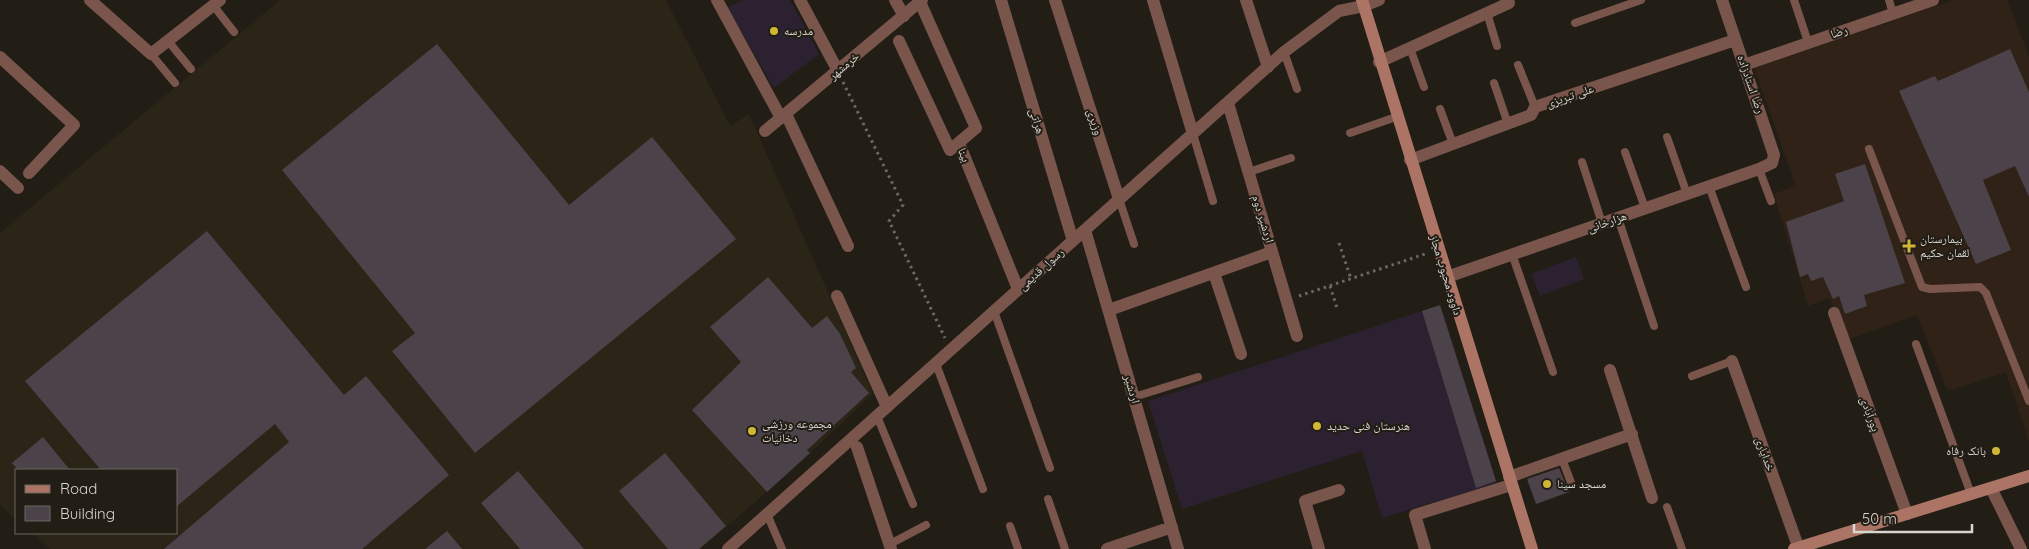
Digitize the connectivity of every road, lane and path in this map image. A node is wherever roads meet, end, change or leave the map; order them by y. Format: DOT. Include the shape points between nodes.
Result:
graph roads {
  1 [pos="718,0"];
  2 [pos="800,0"];
  3 [pos="895,0"];
  4 [pos="1001,0"];
  5 [pos="1056,0"];
  6 [pos="1153,0"];
  7 [pos="1246,0"];
  8 [pos="1379,0"];
  9 [pos="1641,0"];
  10 [pos="1722,0"];
  11 [pos="1794,0"];
  12 [pos="1889,0"];
  13 [pos="1934,0"];
  14 [pos="921,1"];
  15 [pos="98,2"];
  16 [pos="217,2"];
  17 [pos="1363,3"];
  18 [pos="1509,4"];
  19 [pos="1487,14"];
  20 [pos="1893,14"];
  21 [pos="904,16"];
  22 [pos="1576,23"];
  23 [pos="234,32"];
  24 [pos="1736,40"];
  25 [pos="168,41"];
  26 [pos="899,41"];
  27 [pos="1808,42"];
  28 [pos="1497,46"];
  29 [pos="1410,48"];
  30 [pos="1284,52"];
  31 [pos="152,54"];
  32 [pos="0,57"];
  33 [pos="1379,62"];
  34 [pos="1518,65"];
  35 [pos="1744,65"];
  36 [pos="1268,67"];
  37 [pos="191,69"];
  38 [pos="838,70"];
  39 [pos="175,83"];
  40 [pos="1494,83"];
  41 [pos="1424,87"];
  42 [pos="1297,89"];
  43 [pos="1228,103"];
  44 [pos="1535,107"];
  45 [pos="1440,109"];
  46 [pos="784,116"];
  47 [pos="1396,117"];
  48 [pos="1508,124"];
  49 [pos="765,131"];
  50 [pos="1350,133"];
  51 [pos="1193,134"];
  52 [pos="1667,138"];
  53 [pos="959,143"];
  54 [pos="1453,144"];
  55 [pos="1869,149"];
  56 [pos="1625,152"];
  57 [pos="1292,158"];
  58 [pos="1410,160"];
  59 [pos="1582,162"];
  60 [pos="1763,168"];
  61 [pos="0,171"];
  62 [pos="1248,172"];
  63 [pos="29,173"];
  64 [pos="1710,186"];
  65 [pos="18,188"];
  66 [pos="1687,194"];
  67 [pos="1120,199"];
  68 [pos="1213,201"];
  69 [pos="1771,202"];
  70 [pos="1645,208"];
  71 [pos="1618,218"];
  72 [pos="1602,223"];
  73 [pos="1085,230"];
  74 [pos="1073,241"];
  75 [pos="1339,242"];
  76 [pos="1134,244"];
  77 [pos="848,246"];
  78 [pos="1438,250"];
  79 [pos="1272,252"];
  80 [pos="1512,254"];
  81 [pos="1214,273"];
  82 [pos="1447,276"];
  83 [pos="1351,279"];
  84 [pos="1330,286"];
  85 [pos="1746,287"];
  86 [pos="1018,290"];
  87 [pos="837,296"];
  88 [pos="1287,300"];
  89 [pos="1337,308"];
  90 [pos="1108,310"];
  91 [pos="994,311"];
  92 [pos="1834,313"];
  93 [pos="1654,326"];
  94 [pos="1297,336"];
  95 [pos="1916,344"];
  96 [pos="951,350"];
  97 [pos="1241,354"];
  98 [pos="1732,361"];
  99 [pos="936,364"];
  100 [pos="1610,370"];
  101 [pos="1554,372"];
  102 [pos="1692,376"];
  103 [pos="1198,377"];
  104 [pos="1134,397"];
  105 [pos="2029,401"];
  106 [pos="887,406"];
  107 [pos="877,416"];
  108 [pos="1632,434"];
  109 [pos="857,447"];
  110 [pos="1562,459"];
  111 [pos="1050,468"];
  112 [pos="2029,476"];
  113 [pos="1510,481"];
  114 [pos="1572,485"];
  115 [pos="1991,488"];
  116 [pos="983,489"];
  117 [pos="1338,490"];
  118 [pos="1971,494"];
  119 [pos="1652,498"];
  120 [pos="1048,499"];
  121 [pos="913,504"];
  122 [pos="1667,507"];
  123 [pos="767,514"];
  124 [pos="1907,514"];
  125 [pos="926,525"];
  126 [pos="1010,526"];
  127 [pos="1172,527"];
  128 [pos="890,546"];
  129 [pos="728,549"];
  130 [pos="782,549"];
  131 [pos="1018,549"];
  132 [pos="1065,549"];
  133 [pos="1107,549"];
  134 [pos="1178,549"];
  135 [pos="1319,549"];
  136 [pos="1425,549"];
  137 [pos="1532,549"];
  138 [pos="1682,549"];
  139 [pos="1797,549"];
  140 [pos="2021,549"];
  1 -- 46 [label="street"];
  2 -- 38 [label="street"];
  3 -- 21 [label="street"];
  4 -- 74 [label="street, هراتی"];
  5 -- 67 [label="street, وزیری"];
  6 -- 51 [label="street"];
  7 -- 36 [label="street"];
  8 -- 17 [label="street, رسول قدیمی"];
  9 -- 22 [label="lane"];
  10 -- 24 [label="street, رضا استادزاده"];
  11 -- 27 [label="lane"];
  12 -- 20 [label="lane"];
  13 -- 20 [label="street, رضا"];
  14 -- 21 [label="street, خرمشهر"];
  14 -- 53 [label="street, بینا" via="976,128"];
  15 -- 31 [label="street"];
  16 -- 23 [label="lane"];
  16 -- 25 [label="street"];
  17 -- 30 [label="street, رسول قدیمی" via="1338,11"];
  17 -- 33 [label="main road, داوود محبوب مجاز"];
  18 -- 19 [label="street"];
  19 -- 28 [label="lane"];
  19 -- 29 [label="street"];
  20 -- 27 [label="street, رضا"];
  21 -- 38 [label="street, خرمشهر"];
  24 -- 35 [label="street, رضا استادزاده"];
  24 -- 44 [label="street, علی تبریزی"];
  25 -- 31 [label="street"];
  25 -- 37 [label="lane"];
  26 -- 53 [label="street" via="950,150"];
  27 -- 35 [label="street, رضا"];
  29 -- 33 [label="street"];
  29 -- 41 [label="lane"];
  30 -- 36 [label="street, رسول قدیمی"];
  30 -- 42 [label="lane"];
  31 -- 39 [label="lane"];
  32 -- 63 [label="street" via="74,126"];
  33 -- 47 [label="main road, داوود محبوب مجاز"];
  34 -- 44 [label="lane"];
  35 -- 60 [label="street, رضا استادزاده" via="1774,155 1772,163"];
  36 -- 43 [label="street, رسول قدیمی"];
  38 -- 46 [label="street, خرمشهر"];
  38 -- 96 [label="path" via="903,205 890,221"];
  40 -- 48 [label="lane"];
  43 -- 51 [label="street, رسول قدیمی"];
  43 -- 62 [label="street, اردشیر دوم"];
  44 -- 48 [label="street, علی تبریزی" via="1531,116"];
  45 -- 54 [label="lane"];
  46 -- 49 [label="street, خرمشهر"];
  46 -- 77 [label="street"];
  47 -- 50 [label="lane"];
  47 -- 58 [label="main road, داوود محبوب مجاز"];
  48 -- 54 [label="street, علی تبریزی"];
  51 -- 67 [label="street, رسول قدیمی"];
  51 -- 68 [label="lane"];
  52 -- 66 [label="lane"];
  53 -- 86 [label="street, بینا"];
  54 -- 58 [label="street, علی تبریزی"];
  55 -- 105 [label="lane" via="1922,287 1980,287 1986,294"];
  56 -- 70 [label="lane"];
  57 -- 62 [label="lane"];
  58 -- 78 [label="main road, داوود محبوب مجاز"];
  59 -- 72 [label="lane"];
  60 -- 64 [label="street, هزارخانی"];
  60 -- 69 [label="lane"];
  61 -- 65 [label="street"];
  62 -- 79 [label="street, اردشیر دوم"];
  64 -- 66 [label="street, هزارخانی"];
  64 -- 85 [label="lane"];
  66 -- 70 [label="street, هزارخانی"];
  67 -- 73 [label="street, رسول قدیمی"];
  67 -- 76 [label="lane, وزیری"];
  70 -- 71 [label="street, هزارخانی"];
  71 -- 72 [label="street, هزارخانی"];
  71 -- 93 [label="lane"];
  72 -- 80 [label="street, هزارخانی"];
  73 -- 74 [label="street, رسول قدیمی"];
  73 -- 90 [label="street, اردشیر"];
  74 -- 86 [label="street, رسول قدیمی"];
  75 -- 83 [label="path"];
  78 -- 82 [label="main road, داوود محبوب مجاز"];
  78 -- 83 [label="path"];
  79 -- 81 [label="street"];
  79 -- 88 [label="street, اردشیر دوم"];
  80 -- 82 [label="street, هزارخانی"];
  80 -- 101 [label="lane"];
  81 -- 90 [label="street"];
  81 -- 97 [label="street"];
  82 -- 113 [label="main road, داوود محبوب مجاز"];
  83 -- 84 [label="path"];
  84 -- 88 [label="path"];
  84 -- 89 [label="path"];
  86 -- 91 [label="street, رسول قدیمی"];
  87 -- 106 [label="street"];
  88 -- 94 [label="street, اردشیر دوم"];
  90 -- 104 [label="street, اردشیر"];
  91 -- 96 [label="street, رسول قدیمی"];
  91 -- 111 [label="lane"];
  92 -- 124 [label="street, پورآبادی"];
  95 -- 118 [label="lane"];
  96 -- 99 [label="street, رسول قدیمی"];
  98 -- 102 [label="lane"];
  98 -- 139 [label="street, خدایاری"];
  99 -- 106 [label="street, رسول قدیمی"];
  99 -- 116 [label="lane"];
  100 -- 108 [label="street"];
  103 -- 104 [label="lane"];
  104 -- 127 [label="street, اردشیر"];
  106 -- 107 [label="street, رسول قدیمی"];
  107 -- 121 [label="lane"];
  107 -- 123 [label="street, رسول قدیمی"];
  108 -- 110 [label="street"];
  108 -- 119 [label="street"];
  109 -- 128 [label="street"];
  110 -- 113 [label="street"];
  110 -- 114 [label="lane"];
  112 -- 115 [label="main road"];
  113 -- 136 [label="street" via="1415,515"];
  113 -- 137 [label="main road, داوود محبوب مجاز"];
  115 -- 118 [label="main road"];
  115 -- 140 [label="street"];
  117 -- 135 [label="street" via="1305,502"];
  118 -- 124 [label="main road"];
  120 -- 132 [label="lane"];
  122 -- 138 [label="lane"];
  123 -- 129 [label="street, رسول قدیمی"];
  123 -- 130 [label="lane"];
  124 -- 139 [label="main road"];
  125 -- 128 [label="lane"];
  126 -- 131 [label="lane"];
  127 -- 133 [label="street"];
  127 -- 134 [label="street, اردشیر"];
}
